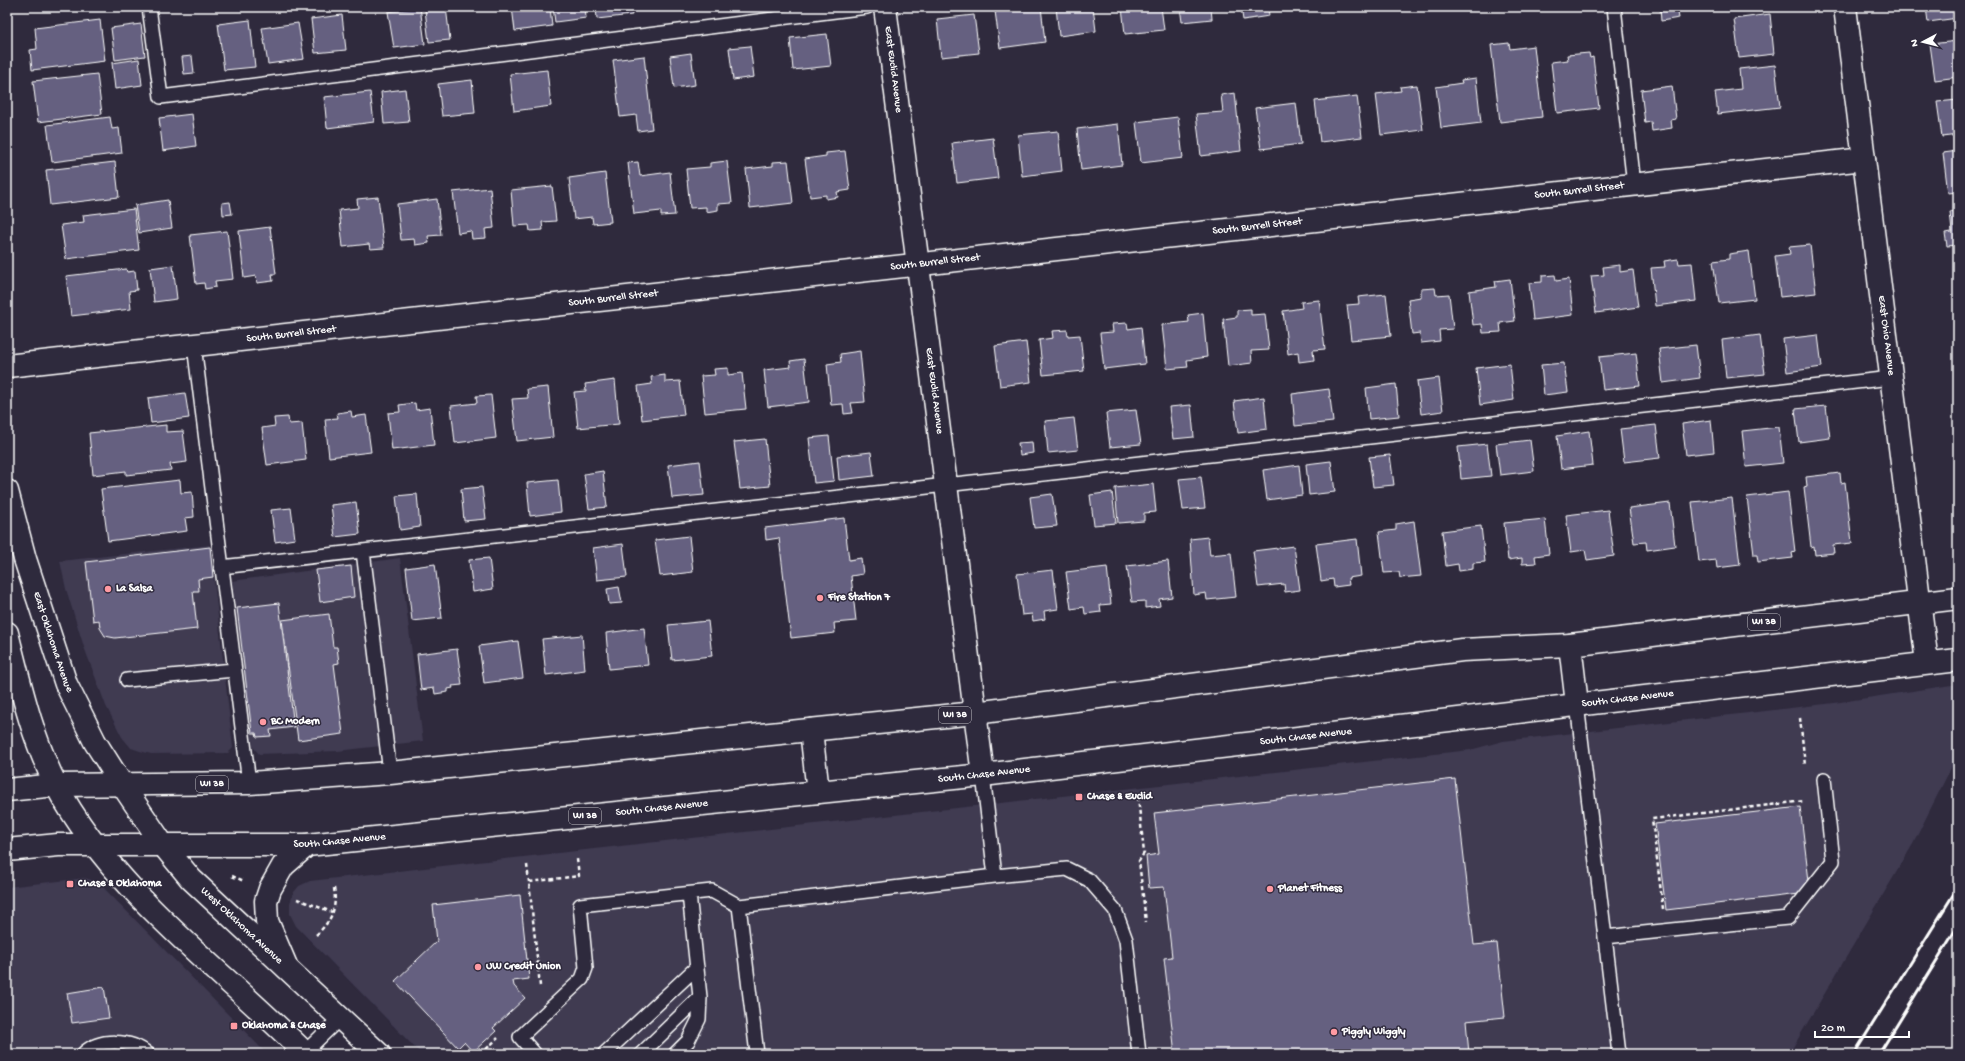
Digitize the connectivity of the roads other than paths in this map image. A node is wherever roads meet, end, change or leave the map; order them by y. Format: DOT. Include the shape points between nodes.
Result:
graph roads {
  1 [pos="150,7"];
  2 [pos="866,7"];
  3 [pos="884,7"];
  4 [pos="1614,7"];
  5 [pos="1845,7"];
  6 [pos="1864,158"];
  7 [pos="1634,185"];
  8 [pos="917,265"];
  9 [pos="194,345"];
  10 [pos="7,366"];
  11 [pos="1891,378"];
  12 [pos="946,485"];
  13 [pos="7,491"];
  14 [pos="364,551"];
  15 [pos="221,566"];
  16 [pos="1958,598"];
  17 [pos="1919,603"];
  18 [pos="7,633"];
  19 [pos="1570,645"];
  20 [pos="1958,660"];
  21 [pos="1927,663"];
  22 [pos="234,670"];
  23 [pos="127,680"];
  24 [pos="1577,704"];
  25 [pos="975,713"];
  26 [pos="811,730"];
  27 [pos="390,773"];
  28 [pos="983,775"];
  29 [pos="1824,778"];
  30 [pos="121,783"];
  31 [pos="249,783"];
  32 [pos="56,785"];
  33 [pos="7,790"];
  34 [pos="818,792"];
  35 [pos="94,844"];
  36 [pos="163,845"];
  37 [pos="307,845"];
  38 [pos="7,850"];
  39 [pos="995,876"];
  40 [pos="689,894"];
  41 [pos="739,906"];
  42 [pos="1605,937"];
  43 [pos="697,967"];
  44 [pos="287,968"];
  45 [pos="700,997"];
  46 [pos="341,1018"];
  47 [pos="304,1053"];
  48 [pos="82,1054"];
  49 [pos="148,1054"];
  50 [pos="379,1054"];
  51 [pos="536,1054"];
  52 [pos="604,1054"];
  53 [pos="641,1054"];
  54 [pos="675,1054"];
  55 [pos="757,1054"];
  56 [pos="1139,1054"];
  57 [pos="1619,1054"];
  1 -- 2 [label="lane" via="161,97"];
  3 -- 8 [label="main road, East Euclid Avenue"];
  4 -- 7 [label="lane"];
  5 -- 6 [label="main road, East Ohio Avenue"];
  6 -- 7 [label="main road, South Burrell Street"];
  6 -- 11 [label="main road, East Ohio Avenue"];
  7 -- 8 [label="main road, South Burrell Street"];
  8 -- 9 [label="main road, South Burrell Street"];
  8 -- 12 [label="main road, East Euclid Avenue"];
  9 -- 10 [label="main road, South Burrell Street"];
  9 -- 15 [label="lane"];
  11 -- 12 [label="lane"];
  11 -- 17 [label="main road, East Ohio Avenue"];
  12 -- 14 [label="lane"];
  12 -- 25 [label="main road, East Euclid Avenue"];
  13 -- 30 [label="main road, East Oklahoma Avenue" via="25,559 66,684 95,742"];
  14 -- 15 [label="lane"];
  14 -- 27 [label="lane"];
  15 -- 22 [label="lane"];
  16 -- 17 [label="main road, WI 38"];
  17 -- 19 [label="main road, WI 38"];
  17 -- 21 [label="main road, East Ohio Avenue"];
  18 -- 32 [label="main road" via="37,741"];
  19 -- 24 [label="main road"];
  19 -- 25 [label="main road, WI 38" via="1462,650"];
  20 -- 21 [label="main road, South Chase Avenue / WI 38"];
  21 -- 24 [label="main road, South Chase Avenue / WI 38"];
  22 -- 23 [label="lane"];
  22 -- 31 [label="lane"];
  24 -- 28 [label="main road, South Chase Avenue / WI 38"];
  24 -- 42 [label="lane"];
  25 -- 26 [label="main road, WI 38"];
  25 -- 28 [label="main road, East Euclid Avenue"];
  26 -- 27 [label="main road, WI 38"];
  26 -- 34 [label="main road"];
  27 -- 31 [label="main road, WI 38"];
  28 -- 34 [label="main road, South Chase Avenue / WI 38"];
  28 -- 39 [label="lane"];
  29 -- 42 [label="lane" via="1834,861 1788,918"];
  30 -- 31 [label="main road, WI 38"];
  30 -- 32 [label="main road, WI 38"];
  30 -- 36 [label="main road, West Oklahoma Avenue"];
  32 -- 33 [label="main road, WI 38"];
  32 -- 35 [label="main road"];
  34 -- 37 [label="main road, South Chase Avenue / WI 38"];
  35 -- 36 [label="main road, South Chase Avenue / WI 38"];
  35 -- 38 [label="main road, South Chase Avenue / WI 38"];
  35 -- 47 [label="main road" via="125,883"];
  36 -- 37 [label="main road, South Chase Avenue / WI 38"];
  36 -- 44 [label="main road, West Oklahoma Avenue" via="191,879"];
  37 -- 44 [label="main road" via="283,866 266,901 267,921"];
  39 -- 41 [label="lane"];
  39 -- 56 [label="lane" via="1067,870 1089,880 1114,910 1126,940"];
  40 -- 41 [label="lane" via="712,891"];
  40 -- 43 [label="lane"];
  40 -- 51 [label="lane" via="580,905 586,968 582,979 520,1037"];
  41 -- 55 [label="lane"];
  42 -- 57 [label="lane"];
  43 -- 45 [label="lane"];
  43 -- 52 [label="lane"];
  44 -- 46 [label="main road, West Oklahoma Avenue"];
  45 -- 53 [label="lane"];
  45 -- 54 [label="lane" via="699,1019 688,1042"];
  46 -- 47 [label="lane"];
  46 -- 50 [label="main road, West Oklahoma Avenue"];
  48 -- 49 [label="lane" via="106,1042 127,1043"];
}
